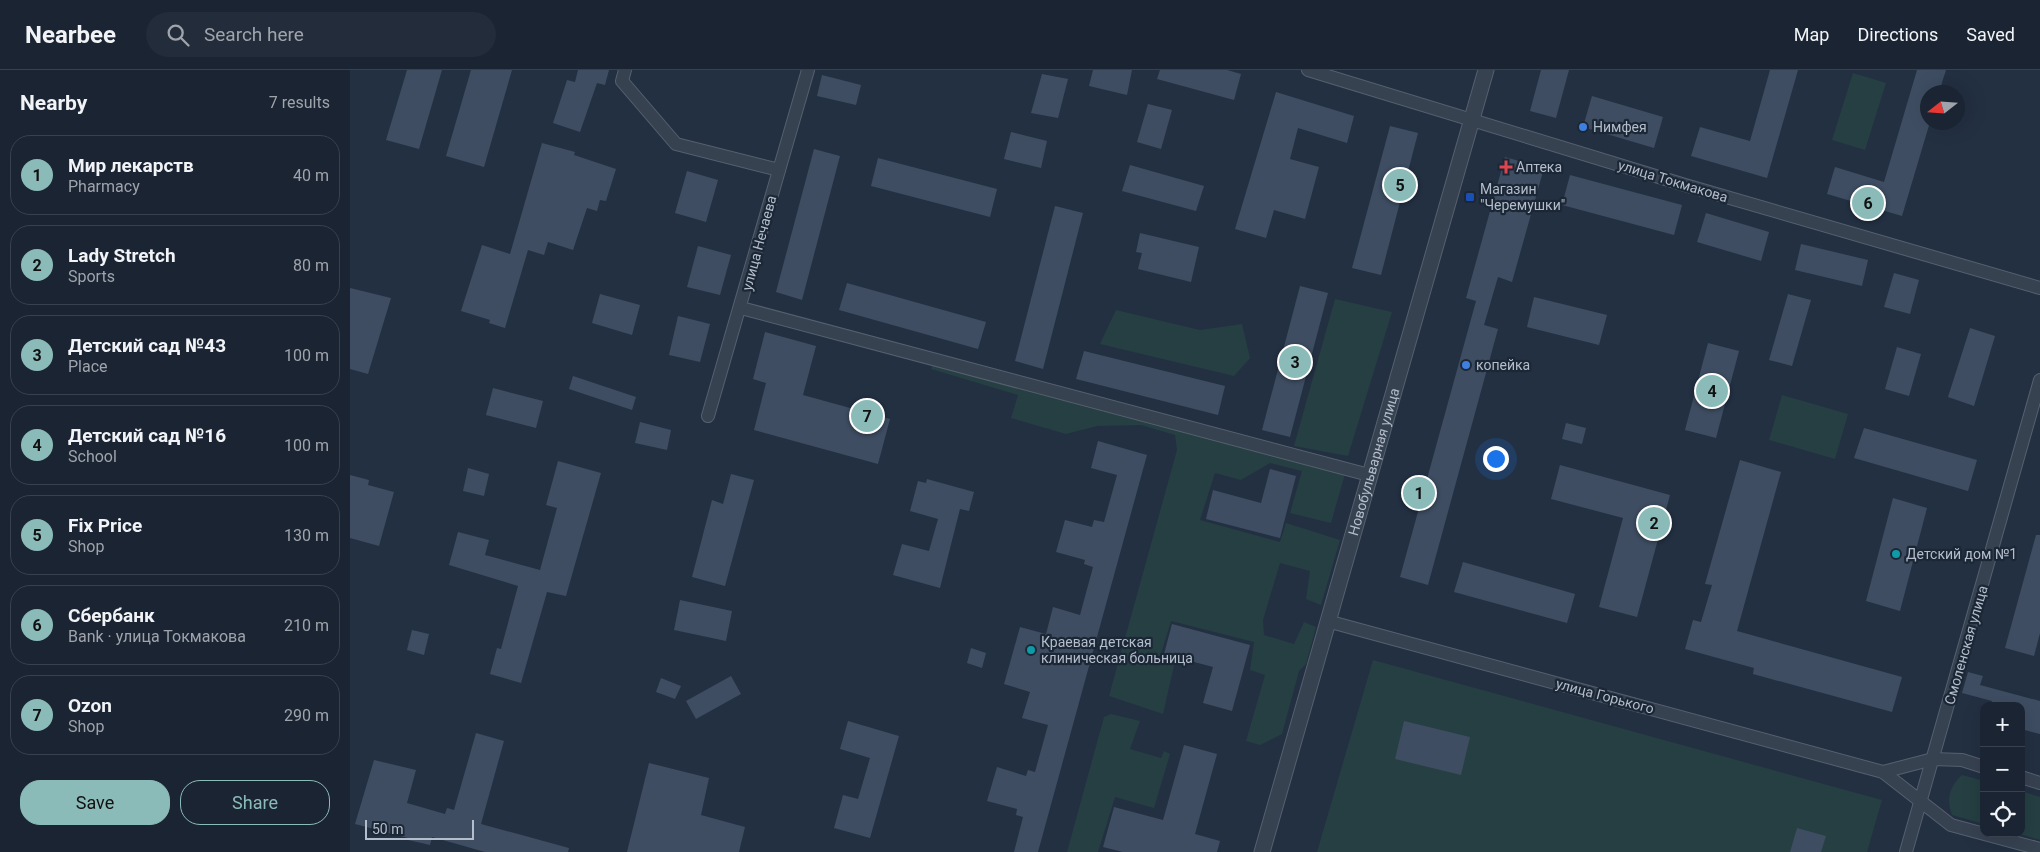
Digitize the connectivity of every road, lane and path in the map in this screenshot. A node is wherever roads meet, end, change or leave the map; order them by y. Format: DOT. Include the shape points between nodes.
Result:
graph roads {
  1 [pos="625,70"];
  2 [pos="808,70"];
  3 [pos="1308,70"];
  4 [pos="1486,70"];
  5 [pos="1471,120"];
  6 [pos="779,170"];
  7 [pos="2040,288"];
  8 [pos="741,308"];
  9 [pos="2040,380"];
  10 [pos="708,416"];
  11 [pos="1369,475"];
  12 [pos="1327,621"];
  13 [pos="1933,759"];
  14 [pos="1980,765"];
  15 [pos="1883,772"];
  16 [pos="2025,778"];
  17 [pos="2040,782"];
  18 [pos="1920,802"];
  19 [pos="2040,849"];
  20 [pos="1262,852"];
  21 [pos="1906,852"];
  1 -- 6 [label="street" via="622,81 676,144"];
  2 -- 6 [label="street, улица Нечаева"];
  3 -- 5 [label="street, улица Токмакова"];
  4 -- 5 [label="street, Новобульварная улица"];
  5 -- 7 [label="street, улица Токмакова"];
  5 -- 11 [label="street, Новобульварная улица"];
  6 -- 8 [label="street, улица Нечаева"];
  8 -- 10 [label="street, улица Нечаева"];
  8 -- 11 [label="street"];
  9 -- 13 [label="street, Смоленская улица"];
  11 -- 12 [label="street, Новобульварная улица"];
  12 -- 15 [label="street, улица Горького"];
  12 -- 20 [label="street, Новобульварная улица"];
  13 -- 14 [label="street, улица Горького" via="1962,760"];
  13 -- 15 [label="street, улица Горького"];
  13 -- 18 [label="street, Смоленская улица"];
  15 -- 18 [label="street, улица Горького"];
  16 -- 17 [label="street"];
  18 -- 19 [label="street, улица Горького" via="1951,825"];
  18 -- 21 [label="street, Смоленская улица"];
}
